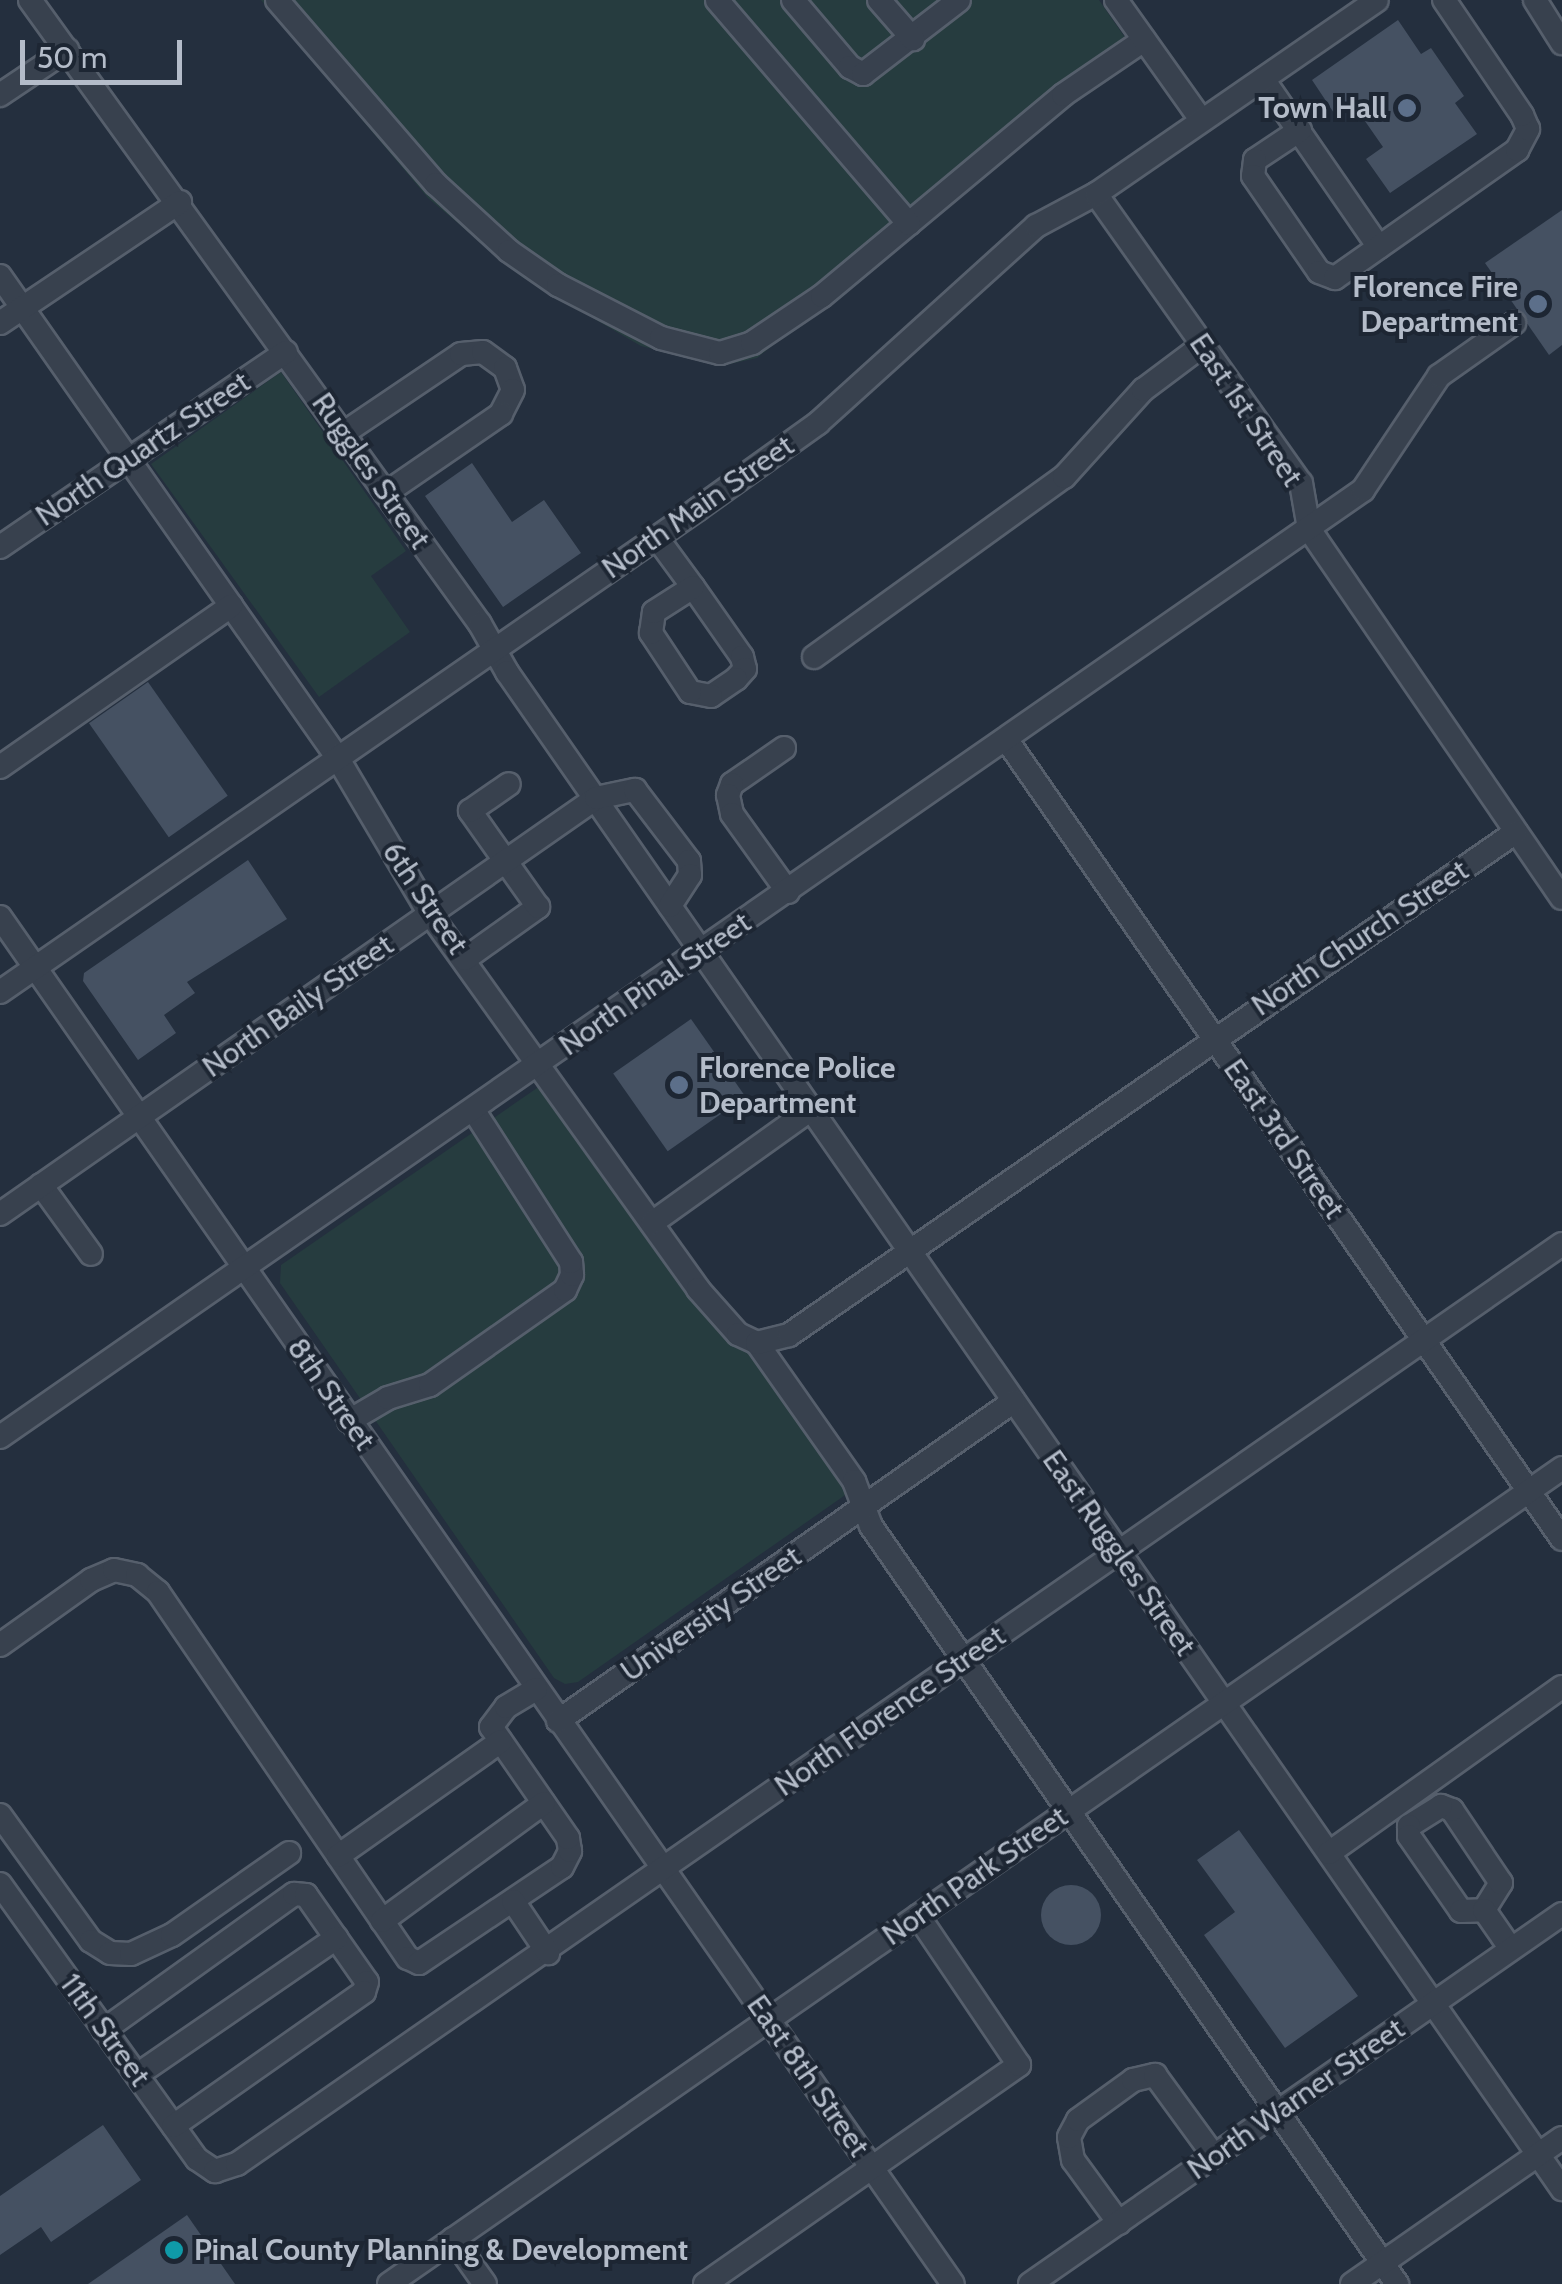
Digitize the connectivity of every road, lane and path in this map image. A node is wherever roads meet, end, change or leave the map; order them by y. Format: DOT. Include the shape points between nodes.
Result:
graph roads {
  1 [pos="30,0"];
  2 [pos="277,0"];
  3 [pos="717,0"];
  4 [pos="793,0"];
  5 [pos="879,0"];
  6 [pos="959,0"];
  7 [pos="1116,0"];
  8 [pos="1377,0"];
  9 [pos="1444,0"];
  10 [pos="1535,0"];
  11 [pos="912,39"];
  12 [pos="1144,40"];
  13 [pos="1562,43"];
  14 [pos="67,50"];
  15 [pos="1263,79"];
  16 [pos="0,95"];
  17 [pos="1202,121"];
  18 [pos="1300,130"];
  19 [pos="1096,194"];
  20 [pos="180,202"];
  21 [pos="909,224"];
  22 [pos="1379,247"];
  23 [pos="0,276"];
  24 [pos="23,309"];
  25 [pos="0,323"];
  26 [pos="1514,323"];
  27 [pos="1203,345"];
  28 [pos="286,352"];
  29 [pos="344,433"];
  30 [pos="128,462"];
  31 [pos="386,493"];
  32 [pos="1309,529"];
  33 [pos="657,538"];
  34 [pos="0,546"];
  35 [pos="692,587"];
  36 [pos="232,606"];
  37 [pos="494,648"];
  38 [pos="814,657"];
  39 [pos="1006,739"];
  40 [pos="784,748"];
  41 [pos="336,757"];
  42 [pos="0,767"];
  43 [pos="508,784"];
  44 [pos="596,798"];
  45 [pos="1516,832"];
  46 [pos="506,861"];
  47 [pos="788,892"];
  48 [pos="1562,898"];
  49 [pos="670,906"];
  50 [pos="430,914"];
  51 [pos="0,917"];
  52 [pos="700,950"];
  53 [pos="466,959"];
  54 [pos="36,967"];
  55 [pos="0,992"];
  56 [pos="1214,1038"];
  57 [pos="542,1064"];
  58 [pos="811,1110"];
  59 [pos="474,1111"];
  60 [pos="139,1117"];
  61 [pos="41,1185"];
  62 [pos="0,1214"];
  63 [pos="652,1223"];
  64 [pos="1562,1244"];
  65 [pos="909,1250"];
  66 [pos="91,1254"];
  67 [pos="244,1269"];
  68 [pos="1424,1340"];
  69 [pos="757,1343"];
  70 [pos="1014,1401"];
  71 [pos="350,1420"];
  72 [pos="0,1437"];
  73 [pos="1562,1468"];
  74 [pos="1529,1491"];
  75 [pos="864,1507"];
  76 [pos="1562,1538"];
  77 [pos="1119,1552"];
  78 [pos="0,1645"];
  79 [pos="964,1658"];
  80 [pos="1562,1688"];
  81 [pos="536,1689"];
  82 [pos="1223,1703"];
  83 [pos="558,1722"];
  84 [pos="501,1741"];
  85 [pos="544,1803"];
  86 [pos="1070,1810"];
  87 [pos="0,1815"];
  88 [pos="288,1854"];
  89 [pos="1328,1854"];
  90 [pos="338,1856"];
  91 [pos="664,1869"];
  92 [pos="0,1884"];
  93 [pos="513,1901"];
  94 [pos="1484,1910"];
  95 [pos="1562,1914"];
  96 [pos="918,1916"];
  97 [pos="382,1921"];
  98 [pos="336,1938"];
  99 [pos="1512,1950"];
  100 [pos="548,1953"];
  101 [pos="1433,2004"];
  102 [pos="770,2019"];
  103 [pos="104,2030"];
  104 [pos="137,2075"];
  105 [pos="1279,2111"];
  106 [pos="173,2126"];
  107 [pos="1562,2138"];
  108 [pos="1538,2154"];
  109 [pos="1214,2156"];
  110 [pos="872,2168"];
  111 [pos="215,2170"];
  112 [pos="1562,2189"];
  113 [pos="1118,2223"];
  114 [pos="453,2239"];
  115 [pos="1383,2263"];
  116 [pos="389,2284"];
  117 [pos="485,2284"];
  118 [pos="706,2284"];
  119 [pos="953,2284"];
  120 [pos="1030,2284"];
  121 [pos="1352,2284"];
  122 [pos="1397,2284"];
  1 -- 14 [label="street, Ruggles Street"];
  2 -- 21 [label="street" via="416,162 509,251 680,347 720,353 752,343"];
  3 -- 21 [label="street"];
  4 -- 11 [label="street" via="863,74"];
  5 -- 11 [label="street"];
  6 -- 11 [label="street"];
  7 -- 12 [label="street"];
  8 -- 15 [label="street, North Main Street"];
  9 -- 22 [label="street" via="1522,115 1525,140"];
  10 -- 13 [label="street"];
  12 -- 17 [label="street"];
  12 -- 21 [label="street" via="1063,96"];
  14 -- 16 [label="street"];
  14 -- 20 [label="street, Ruggles Street"];
  15 -- 17 [label="street, North Main Street"];
  15 -- 18 [label="street"];
  17 -- 19 [label="street, North Main Street"];
  18 -- 22 [label="street"];
  18 -- 22 [label="street" via="1256,160 1253,176 1326,277 1335,278"];
  19 -- 27 [label="street, East 1st Street"];
  19 -- 33 [label="street, North Main Street" via="1036,226 818,422"];
  20 -- 24 [label="street"];
  20 -- 28 [label="street, Ruggles Street"];
  23 -- 24 [label="street, 6th Street"];
  24 -- 25 [label="street"];
  24 -- 30 [label="street, 6th Street"];
  26 -- 32 [label="street, North Pinal Street" via="1439,376 1363,490"];
  27 -- 32 [label="street, East 1st Street" via="1301,483"];
  27 -- 38 [label="street" via="1144,390 1064,476"];
  28 -- 29 [label="street, Ruggles Street"];
  28 -- 30 [label="street, North Quartz Street"];
  29 -- 31 [label="street, Ruggles Street"];
  29 -- 31 [label="street" via="461,354 483,352 505,368 512,390 501,414"];
  30 -- 34 [label="street, North Quartz Street"];
  30 -- 36 [label="street, 6th Street"];
  31 -- 37 [label="street, Ruggles Street"];
  32 -- 39 [label="street, North Pinal Street"];
  32 -- 45 [label="street, East 1st Street"];
  33 -- 35 [label="street"];
  33 -- 37 [label="street, North Main Street"];
  35 -- 35 [label="street" via="744,668 711,696 690,692 650,633 654,612"];
  36 -- 41 [label="street, 6th Street"];
  36 -- 42 [label="street"];
  37 -- 41 [label="street, North Main Street"];
  37 -- 44 [label="street, Ruggles Street"];
  39 -- 47 [label="street, North Pinal Street"];
  39 -- 56 [label="street, East 3rd Street"];
  40 -- 47 [label="street" via="732,784 728,795 732,814"];
  41 -- 50 [label="street, 6th Street"];
  41 -- 54 [label="street, North Main Street"];
  43 -- 46 [label="street" via="470,810"];
  44 -- 46 [label="street, North Baily Street"];
  44 -- 49 [label="street, Ruggles Street"];
  44 -- 49 [label="street" via="635,790 689,861 690,875"];
  45 -- 48 [label="street, East 1st Street"];
  45 -- 56 [label="street, North Church Street"];
  46 -- 50 [label="street, North Baily Street"];
  46 -- 53 [label="street" via="538,907"];
  47 -- 52 [label="street, North Pinal Street"];
  49 -- 52 [label="street, Ruggles Street"];
  50 -- 53 [label="street, 6th Street"];
  50 -- 60 [label="street, North Baily Street"];
  51 -- 54 [label="street, 8th Street"];
  52 -- 57 [label="street, North Pinal Street"];
  52 -- 58 [label="street, East Ruggles Street"];
  53 -- 57 [label="street, 6th Street"];
  54 -- 55 [label="street, North Main Street"];
  54 -- 60 [label="street, 8th Street"];
  56 -- 65 [label="street, North Church Street"];
  56 -- 68 [label="street, East 3rd Street"];
  57 -- 59 [label="street, North Pinal Street"];
  57 -- 63 [label="street, 6th Street"];
  58 -- 63 [label="street"];
  58 -- 65 [label="street, East Ruggles Street"];
  59 -- 67 [label="street, North Pinal Street"];
  59 -- 71 [label="street" via="571,1262 572,1275 565,1290 430,1385"];
  60 -- 61 [label="street, North Baily Street"];
  60 -- 67 [label="street, 8th Street"];
  61 -- 62 [label="street, North Baily Street"];
  61 -- 66 [label="street"];
  63 -- 69 [label="street, 6th Street" via="698,1289 738,1334"];
  64 -- 68 [label="street, North Florence Street"];
  65 -- 69 [label="street, North Church Street" via="788,1335"];
  65 -- 70 [label="street, East Ruggles Street"];
  67 -- 71 [label="street, 8th Street"];
  67 -- 72 [label="street, North Pinal Street"];
  68 -- 74 [label="street, East 3rd Street"];
  68 -- 77 [label="street, North Florence Street"];
  69 -- 75 [label="street, 6th Street" via="854,1481"];
  70 -- 75 [label="street, University Street"];
  70 -- 77 [label="street, East Ruggles Street"];
  71 -- 81 [label="street, 8th Street"];
  73 -- 74 [label="street, North Park Street"];
  74 -- 76 [label="street, East 3rd Street"];
  74 -- 82 [label="street, North Park Street"];
  75 -- 79 [label="street, 6th Street"];
  75 -- 83 [label="street, University Street"];
  77 -- 79 [label="street, North Florence Street"];
  77 -- 82 [label="street, East Ruggles Street"];
  78 -- 90 [label="street" via="91,1580 114,1570 137,1575 158,1592"];
  79 -- 86 [label="street, 6th Street"];
  79 -- 91 [label="street, North Florence Street"];
  80 -- 89 [label="street"];
  81 -- 83 [label="street, 8th Street"];
  81 -- 84 [label="street" via="506,1707 491,1727"];
  82 -- 86 [label="street, North Park Street"];
  82 -- 89 [label="street, East Ruggles Street"];
  83 -- 91 [label="street, 8th Street"];
  84 -- 85 [label="street"];
  84 -- 90 [label="street"];
  85 -- 93 [label="street" via="570,1850 562,1867"];
  85 -- 97 [label="street"];
  86 -- 96 [label="street, North Park Street"];
  86 -- 105 [label="street, 6th Street"];
  87 -- 88 [label="street" via="91,1941 110,1953 131,1954 172,1936"];
  89 -- 101 [label="street, East Ruggles Street"];
  90 -- 97 [label="street"];
  91 -- 100 [label="street, North Florence Street"];
  91 -- 102 [label="street, East 8th Street"];
  92 -- 103 [label="street, 11th Street"];
  93 -- 97 [label="street" via="419,1963"];
  93 -- 100 [label="street"];
  94 -- 94 [label="street" via="1462,1911 1409,1836 1409,1826 1440,1806 1452,1810 1500,1882"];
  94 -- 99 [label="street"];
  95 -- 99 [label="street, North Warner Street"];
  96 -- 102 [label="street, North Park Street"];
  96 -- 110 [label="street" via="1019,2065"];
  98 -- 103 [label="street" via="306,1896 294,1894"];
  98 -- 104 [label="street"];
  98 -- 106 [label="street" via="366,1982 364,1992"];
  99 -- 101 [label="street, North Warner Street"];
  100 -- 111 [label="street, North Florence Street" via="237,2164"];
  101 -- 105 [label="street, North Warner Street"];
  101 -- 108 [label="street, East Ruggles Street"];
  102 -- 110 [label="street, East 8th Street"];
  102 -- 114 [label="street, North Park Street"];
  103 -- 104 [label="street, 11th Street"];
  104 -- 106 [label="street, 11th Street"];
  105 -- 109 [label="street, North Warner Street"];
  105 -- 115 [label="street, 6th Street"];
  106 -- 111 [label="street, 11th Street" via="197,2159"];
  107 -- 108 [label="street"];
  108 -- 112 [label="street"];
  108 -- 115 [label="street"];
  109 -- 113 [label="street, North Warner Street"];
  109 -- 113 [label="street" via="1155,2075 1132,2080 1078,2120 1069,2138 1073,2160"];
  110 -- 118 [label="street"];
  110 -- 119 [label="street, East 8th Street"];
  113 -- 120 [label="street, North Warner Street"];
  114 -- 116 [label="street, North Park Street"];
  114 -- 117 [label="street"];
  115 -- 121 [label="street"];
  115 -- 122 [label="street, 6th Street"];
}
